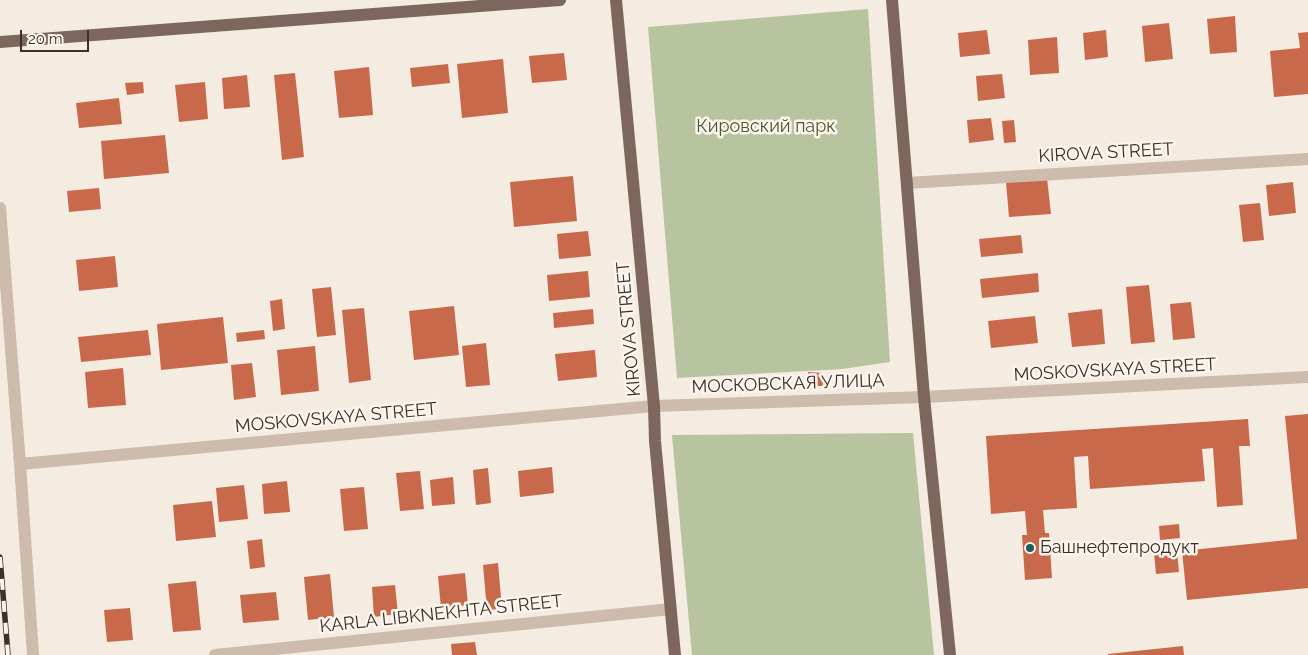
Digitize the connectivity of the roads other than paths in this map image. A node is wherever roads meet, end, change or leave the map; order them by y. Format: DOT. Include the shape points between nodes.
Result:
graph roads {
  1 [pos="560,0"];
  2 [pos="616,0"];
  3 [pos="892,0"];
  4 [pos="0,42"];
  5 [pos="1308,159"];
  6 [pos="907,183"];
  7 [pos="0,208"];
  8 [pos="1308,377"];
  9 [pos="924,397"];
  10 [pos="654,406"];
  11 [pos="20,464"];
  12 [pos="671,609"];
  13 [pos="33,655"];
  14 [pos="215,655"];
  15 [pos="675,655"];
  16 [pos="950,655"];
  1 -- 4 [label="main road"];
  2 -- 10 [label="main road, KIROVA STREET"];
  3 -- 6 [label="main road"];
  5 -- 6 [label="street, KIROVA STREET"];
  6 -- 9 [label="main road"];
  7 -- 11 [label="street"];
  8 -- 9 [label="street, MOSKOVSKAYA STREET"];
  9 -- 10 [label="street, МОСКОВСКАЯ УЛИЦА"];
  9 -- 16 [label="main road"];
  10 -- 11 [label="street, MOSKOVSKAYA STREET"];
  10 -- 12 [label="main road, KIROVA STREET"];
  11 -- 13 [label="street"];
  12 -- 14 [label="street, KARLA LIBKNEKHTA STREET"];
  12 -- 15 [label="main road, KIROVA STREET"];
}
